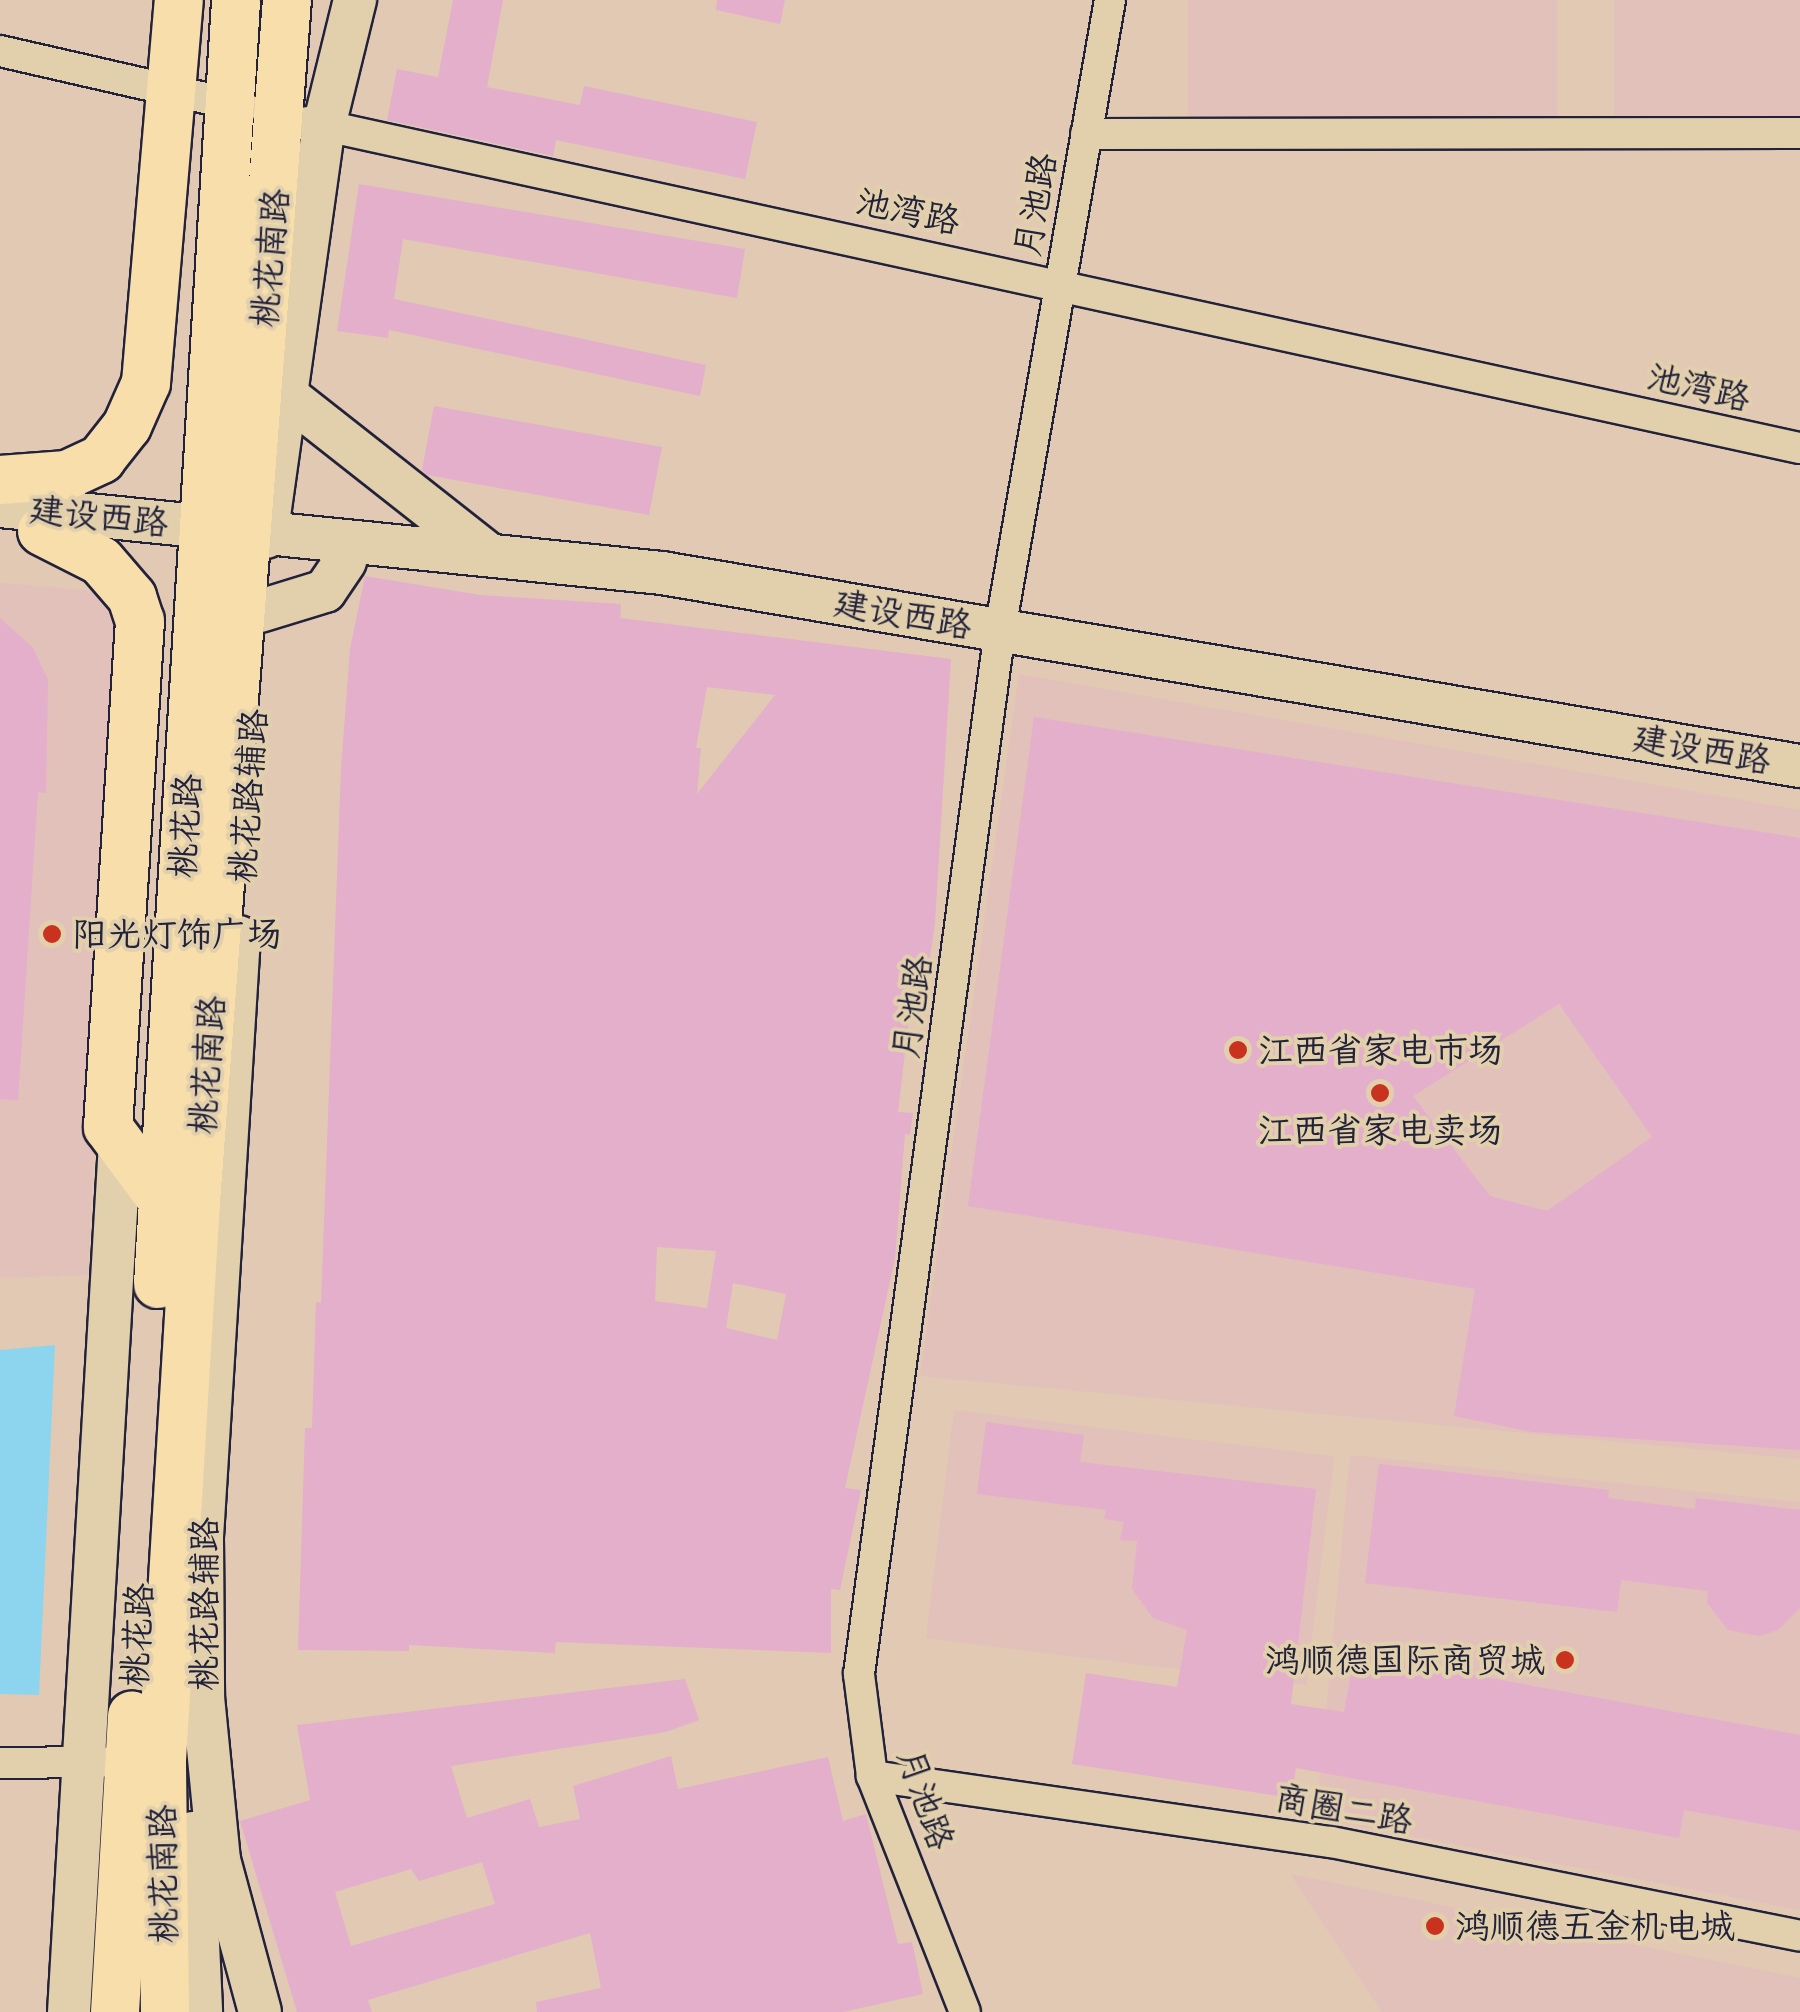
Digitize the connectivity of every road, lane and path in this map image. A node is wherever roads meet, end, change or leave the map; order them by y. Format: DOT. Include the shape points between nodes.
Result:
graph roads {
  1 [pos="178,0"];
  2 [pos="236,0"];
  3 [pos="287,0"];
  4 [pos="354,0"];
  5 [pos="1110,0"];
  6 [pos="0,51"];
  7 [pos="171,90"];
  8 [pos="230,104"];
  9 [pos="302,120"];
  10 [pos="1800,133"];
  11 [pos="1086,134"];
  12 [pos="1060,282"];
  13 [pos="286,396"];
  14 [pos="1800,448"];
  15 [pos="0,480"];
  16 [pos="0,506"];
  17 [pos="21,529"];
  18 [pos="238,540"];
  19 [pos="489,555"];
  20 [pos="344,562"];
  21 [pos="260,611"];
  22 [pos="1000,640"];
  23 [pos="1800,766"];
  24 [pos="1800,786"];
  25 [pos="120,1144"];
  26 [pos="180,1201"];
  27 [pos="0,1762"];
  28 [pos="107,1762"];
  29 [pos="872,1776"];
  30 [pos="1800,1936"];
  31 [pos="70,2012"];
  32 [pos="114,2012"];
  33 [pos="165,2012"];
  34 [pos="201,2012"];
  35 [pos="260,2012"];
  36 [pos="965,2012"];
  1 -- 7 [label="main road"];
  2 -- 8 [label="main road"];
  3 -- 9 [label="main road, 桃花南路"];
  4 -- 9 [label="main road, 桃花路辅路"];
  5 -- 11 [label="street, 月池路"];
  6 -- 7 [label="street, 池湾路"];
  7 -- 8 [label="street, 池湾路"];
  7 -- 15 [label="main road" via="146,383 127,426 100,459 67,475"];
  8 -- 9 [label="street, 池湾路"];
  8 -- 18 [label="main road"];
  9 -- 12 [label="street, 池湾路"];
  9 -- 13 [label="main road, 桃花路辅路"];
  9 -- 18 [label="main road, 桃花南路"];
  10 -- 11 [label="street"];
  11 -- 12 [label="street, 月池路"];
  12 -- 14 [label="street, 池湾路"];
  12 -- 22 [label="street, 月池路"];
  13 -- 18 [label="main road, 桃花路辅路"];
  13 -- 19 [label="main road"];
  16 -- 18 [label="main road, 建设西路"];
  17 -- 18 [label="main road, 建设西路"];
  17 -- 25 [label="main road" via="102,561 132,597 140,621 108,1127"];
  18 -- 19 [label="main road, 建设西路"];
  18 -- 20 [label="main road, 建设西路"];
  18 -- 21 [label="main road, 桃花路辅路"];
  18 -- 26 [label="main road, 桃花南路"];
  19 -- 22 [label="main road, 建设西路" via="662,573"];
  20 -- 21 [label="main road" via="324,591"];
  20 -- 22 [label="main road, 建设西路" via="659,593"];
  21 -- 35 [label="main road, 桃花路辅路" via="202,1537 203,1696 219,1860"];
  22 -- 23 [label="main road, 建设西路"];
  22 -- 24 [label="main road, 建设西路"];
  22 -- 29 [label="street, 月池路" via="859,1674"];
  25 -- 26 [label="main road"];
  25 -- 28 [label="main road"];
  26 -- 28 [label="main road, 桃花路"];
  26 -- 33 [label="main road, 桃花南路" via="162,1760"];
  26 -- 34 [label="main road"];
  27 -- 28 [label="street"];
  28 -- 31 [label="main road"];
  28 -- 32 [label="main road, 桃花路"];
  29 -- 30 [label="street, 商圈二路" via="1331,1842"];
  29 -- 36 [label="street, 月池路"];
}
